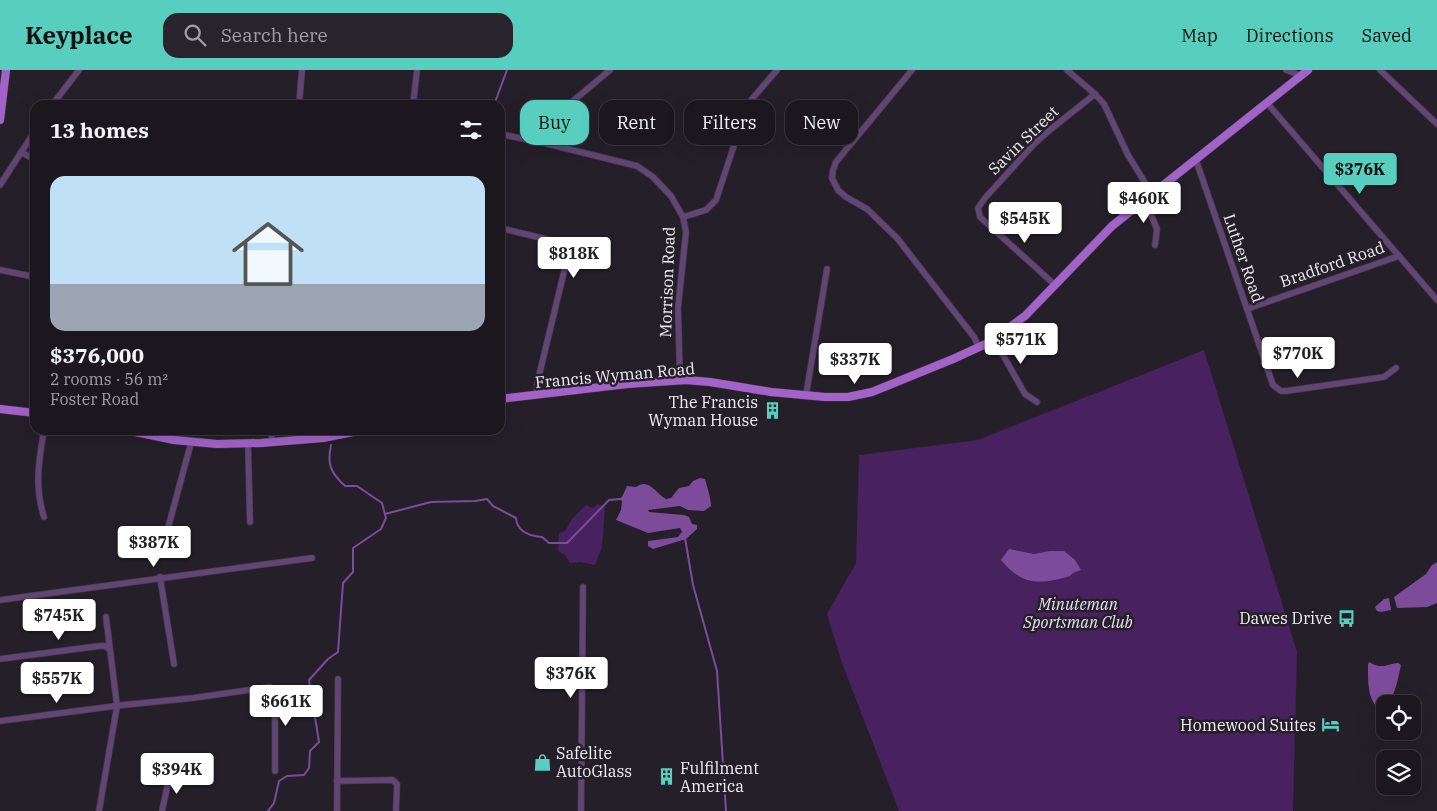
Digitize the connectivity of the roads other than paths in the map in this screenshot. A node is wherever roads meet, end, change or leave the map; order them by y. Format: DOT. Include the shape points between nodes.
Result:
graph roads {
  1 [pos="6,70"];
  2 [pos="79,70"];
  3 [pos="302,70"];
  4 [pos="417,70"];
  5 [pos="610,70"];
  6 [pos="777,70"];
  7 [pos="912,70"];
  8 [pos="1068,70"];
  9 [pos="1286,70"];
  10 [pos="1380,70"];
  11 [pos="1305,73"];
  12 [pos="1095,94"];
  13 [pos="56,100"];
  14 [pos="299,100"];
  15 [pos="414,100"];
  16 [pos="574,100"];
  17 [pos="1267,103"];
  18 [pos="0,120"];
  19 [pos="1437,124"];
  20 [pos="505,135"];
  21 [pos="30,138"];
  22 [pos="520,138"];
  23 [pos="552,145"];
  24 [pos="21,152"];
  25 [pos="30,157"];
  26 [pos="1196,160"];
  27 [pos="0,185"];
  28 [pos="1152,194"];
  29 [pos="1145,200"];
  30 [pos="683,218"];
  31 [pos="505,229"];
  32 [pos="1155,245"];
  33 [pos="1398,256"];
  34 [pos="827,269"];
  35 [pos="0,270"];
  36 [pos="30,276"];
  37 [pos="1055,286"];
  38 [pos="1437,300"];
  39 [pos="1246,309"];
  40 [pos="994,338"];
  41 [pos="979,347"];
  42 [pos="1396,368"];
  43 [pos="680,380"];
  44 [pos="537,394"];
  45 [pos="806,394"];
  46 [pos="505,398"];
  47 [pos="1037,402"];
  48 [pos="0,409"];
  49 [pos="30,412"];
  50 [pos="43,435"];
  51 [pos="162,435"];
  52 [pos="271,435"];
  53 [pos="338,435"];
  54 [pos="272,442"];
  55 [pos="190,443"];
  56 [pos="248,443"];
  57 [pos="44,517"];
  58 [pos="250,522"];
  59 [pos="160,536"];
  60 [pos="312,558"];
  61 [pos="160,577"];
  62 [pos="583,587"];
  63 [pos="0,600"];
  64 [pos="106,617"];
  65 [pos="109,649"];
  66 [pos="0,659"];
  67 [pos="174,664"];
  68 [pos="338,679"];
  69 [pos="117,706"];
  70 [pos="0,721"];
  71 [pos="276,771"];
  72 [pos="170,774"];
  73 [pos="337,781"];
  74 [pos="99,811"];
  75 [pos="162,811"];
  76 [pos="337,811"];
  77 [pos="396,811"];
  78 [pos="580,811"];
  1 -- 18 [label="main road"];
  2 -- 13 [label="street"];
  3 -- 14 [label="street"];
  4 -- 15 [label="street"];
  5 -- 16 [label="street"];
  6 -- 30 [label="street" via="745,112 715,203 704,211"];
  7 -- 41 [label="street" via="836,162 833,182 841,194 867,209 897,238 974,336"];
  8 -- 12 [label="street"];
  9 -- 11 [label="street"];
  10 -- 19 [label="street"];
  11 -- 17 [label="main road, Francis Wyman Road"];
  12 -- 28 [label="street" via="1106,108"];
  12 -- 37 [label="street, Savin Street" via="1035,144 981,202 978,211"];
  17 -- 26 [label="main road, Francis Wyman Road"];
  17 -- 33 [label="street"];
  20 -- 22 [label="street, Morrison Road"];
  21 -- 24 [label="street"];
  23 -- 30 [label="street, Morrison Road" via="644,169 666,190"];
  24 -- 25 [label="street"];
  24 -- 27 [label="street"];
  26 -- 28 [label="main road, Francis Wyman Road"];
  26 -- 39 [label="street, Luther Road"];
  28 -- 29 [label="main road, Francis Wyman Road"];
  29 -- 32 [label="street" via="1157,229"];
  29 -- 37 [label="main road, Francis Wyman Road" via="1112,226"];
  30 -- 43 [label="street, Morrison Road" via="686,232 679,299"];
  31 -- 44 [label="street" via="562,243 569,249"];
  33 -- 38 [label="street"];
  33 -- 39 [label="street, Bradford Road"];
  34 -- 45 [label="street"];
  35 -- 36 [label="street"];
  37 -- 40 [label="main road, Francis Wyman Road" via="1030,312"];
  39 -- 42 [label="street, Luther Road" via="1272,383 1281,391 1384,377"];
  40 -- 41 [label="main road, Francis Wyman Road"];
  40 -- 47 [label="street" via="1025,394"];
  41 -- 45 [label="main road, Francis Wyman Road" via="865,394 839,397"];
  43 -- 44 [label="main road, Francis Wyman Road"];
  43 -- 45 [label="main road, Francis Wyman Road"];
  44 -- 46 [label="main road, Francis Wyman Road"];
  48 -- 49 [label="main road"];
  50 -- 57 [label="street" via="37,478"];
  51 -- 55 [label="main road"];
  52 -- 54 [label="street"];
  53 -- 54 [label="main road"];
  54 -- 56 [label="main road"];
  55 -- 56 [label="main road"];
  55 -- 59 [label="street" via="168,528"];
  56 -- 58 [label="street"];
  60 -- 61 [label="street"];
  61 -- 63 [label="street"];
  61 -- 67 [label="street"];
  62 -- 78 [label="street"];
  64 -- 65 [label="street"];
  65 -- 66 [label="street" via="99,646"];
  65 -- 69 [label="street"];
  68 -- 73 [label="street"];
  69 -- 70 [label="street"];
  69 -- 71 [label="street" via="274,688"];
  69 -- 74 [label="street"];
  72 -- 75 [label="street"];
  73 -- 76 [label="street"];
  73 -- 77 [label="street" via="393,780 396,784"];
}
